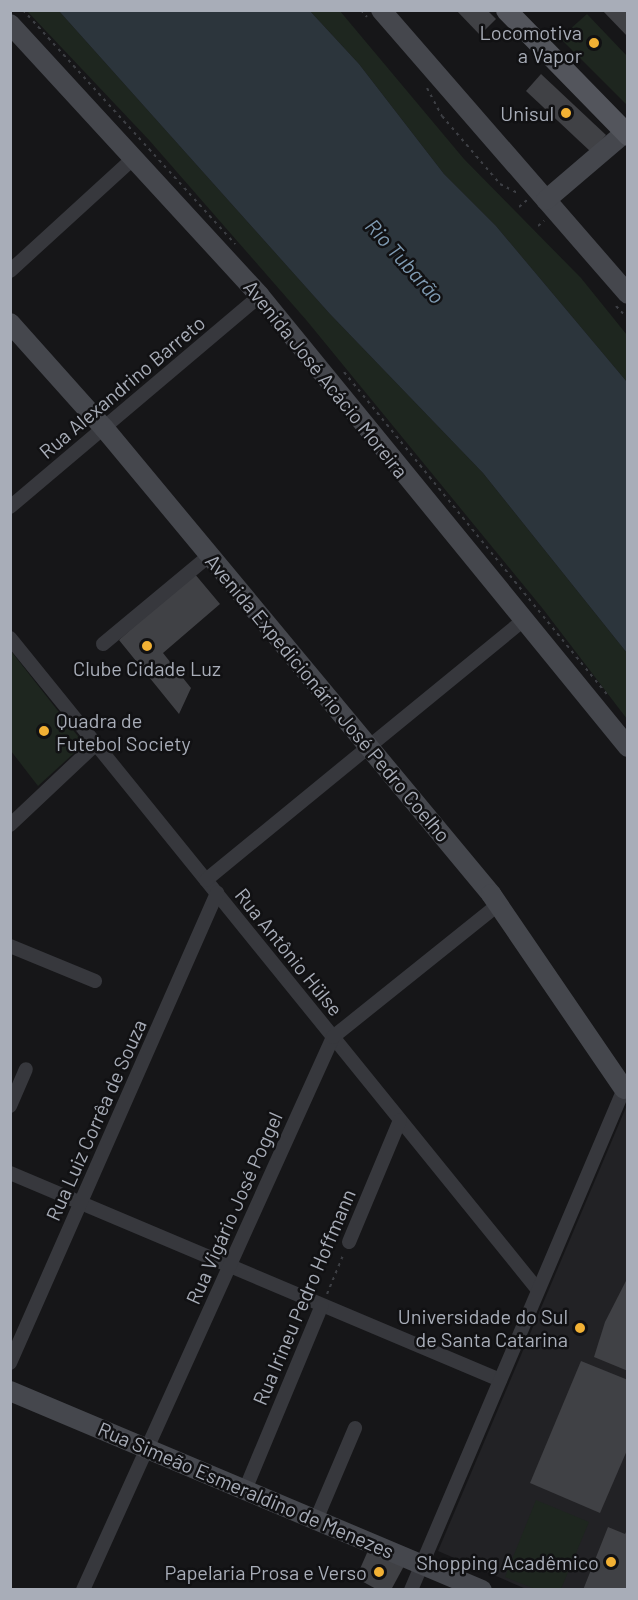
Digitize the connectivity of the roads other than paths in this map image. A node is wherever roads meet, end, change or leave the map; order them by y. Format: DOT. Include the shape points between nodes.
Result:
graph roads {
  1 [pos="506,10"];
  2 [pos="525,10"];
  3 [pos="375,15"];
  4 [pos="10,24"];
  5 [pos="627,128"];
  6 [pos="135,157"];
  7 [pos="539,207"];
  8 [pos="10,271"];
  9 [pos="260,296"];
  10 [pos="620,298"];
  11 [pos="10,323"];
  12 [pos="104,428"];
  13 [pos="10,507"];
  14 [pos="210,555"];
  15 [pos="523,621"];
  16 [pos="10,638"];
  17 [pos="103,644"];
  18 [pos="96,744"];
  19 [pos="369,747"];
  20 [pos="627,747"];
  21 [pos="10,825"];
  22 [pos="206,880"];
  23 [pos="217,893"];
  24 [pos="499,904"];
  25 [pos="10,946"];
  26 [pos="94,981"];
  27 [pos="333,1037"];
  28 [pos="26,1069"];
  29 [pos="626,1085"];
  30 [pos="10,1106"];
  31 [pos="400,1120"];
  32 [pos="10,1173"];
  33 [pos="81,1203"];
  34 [pos="349,1242"];
  35 [pos="230,1266"];
  36 [pos="538,1290"];
  37 [pos="322,1305"];
  38 [pos="10,1363"];
  39 [pos="500,1380"];
  40 [pos="10,1391"];
  41 [pos="355,1428"];
  42 [pos="147,1449"];
  43 [pos="245,1490"];
  44 [pos="316,1520"];
  45 [pos="422,1564"];
  46 [pos="83,1590"];
  47 [pos="411,1590"];
  48 [pos="482,1590"];
  1 -- 5 [label="main road"];
  2 -- 5 [label="main road"];
  3 -- 7 [label="street"];
  4 -- 6 [label="street, Avenida José Acácio Moreira"];
  5 -- 7 [label="street"];
  6 -- 8 [label="street"];
  6 -- 9 [label="street, Avenida José Acácio Moreira"];
  7 -- 10 [label="street"];
  9 -- 12 [label="street, Rua Alexandrino Barreto"];
  9 -- 15 [label="street, Avenida José Acácio Moreira"];
  11 -- 12 [label="street, Avenida Expedicionário José Pedro Coelho"];
  12 -- 13 [label="street, Rua Alexandrino Barreto"];
  12 -- 14 [label="street, Avenida Expedicionário José Pedro Coelho"];
  14 -- 17 [label="street"];
  14 -- 19 [label="street, Avenida Expedicionário José Pedro Coelho"];
  15 -- 19 [label="street"];
  15 -- 20 [label="street, Avenida José Acácio Moreira"];
  16 -- 18 [label="street, Rua Antônio Hülse"];
  18 -- 21 [label="street"];
  18 -- 22 [label="street, Rua Antônio Hülse"];
  19 -- 22 [label="street"];
  19 -- 24 [label="street, Avenida Expedicionário José Pedro Coelho"];
  22 -- 23 [label="street, Rua Antônio Hülse"];
  23 -- 27 [label="street, Rua Antônio Hülse"];
  23 -- 33 [label="street, Rua Luiz Corrêa de Souza"];
  24 -- 27 [label="street, Rua Vigário José Poggel"];
  24 -- 29 [label="street, Avenida Expedicionário José Pedro Coelho"];
  25 -- 26 [label="street"];
  27 -- 31 [label="street, Rua Antônio Hülse"];
  27 -- 35 [label="street, Rua Vigário José Poggel"];
  28 -- 30 [label="street"];
  29 -- 36 [label="street"];
  31 -- 34 [label="street, Rua Irineu Pedro Hoffmann"];
  31 -- 36 [label="street, Rua Antônio Hülse"];
  32 -- 33 [label="street"];
  33 -- 35 [label="street"];
  33 -- 38 [label="street, Rua Luiz Corrêa de Souza"];
  35 -- 37 [label="street"];
  35 -- 42 [label="street, Rua Vigário José Poggel"];
  36 -- 39 [label="street"];
  37 -- 39 [label="street"];
  37 -- 43 [label="street, Rua Irineu Pedro Hoffmann"];
  39 -- 45 [label="street"];
  40 -- 42 [label="street, Rua Simeão Esmeraldino de Menezes"];
  41 -- 44 [label="street"];
  42 -- 43 [label="street, Rua Simeão Esmeraldino de Menezes"];
  42 -- 46 [label="street, Rua Vigário José Poggel"];
  43 -- 44 [label="street, Rua Simeão Esmeraldino de Menezes"];
  44 -- 45 [label="street, Rua Simeão Esmeraldino de Menezes"];
  45 -- 47 [label="street"];
  45 -- 48 [label="street, Rua Simeão Esmeraldino de Menezes"];
}
